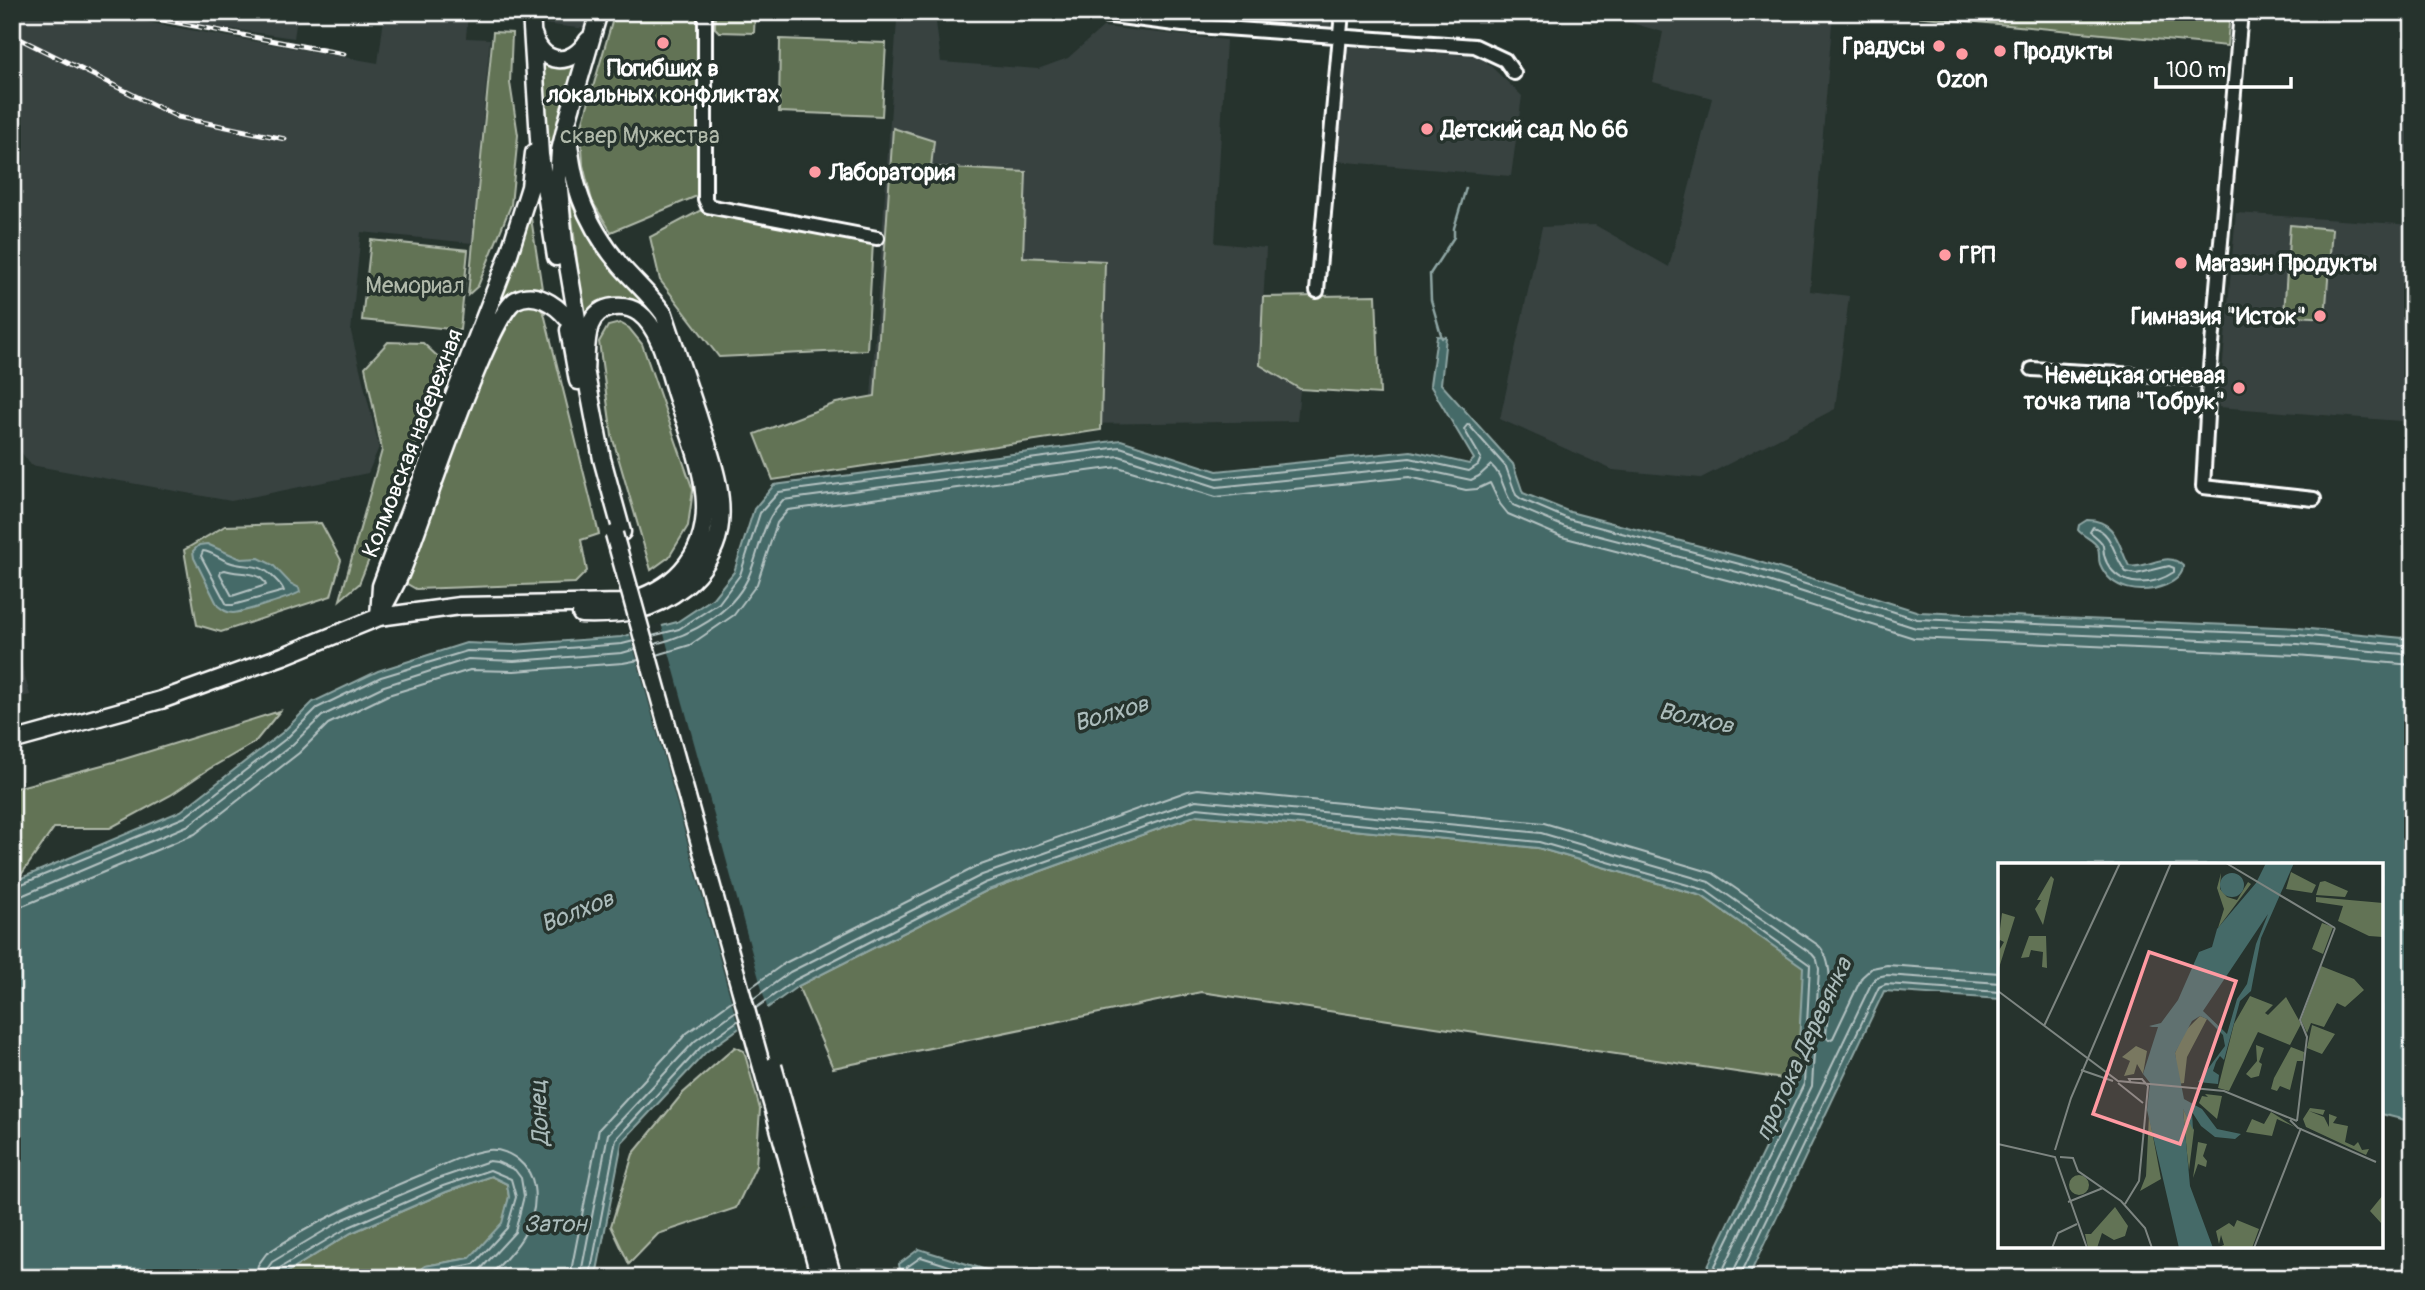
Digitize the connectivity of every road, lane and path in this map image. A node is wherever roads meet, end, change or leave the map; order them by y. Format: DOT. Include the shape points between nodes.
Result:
graph roads {
  1 [pos="598,12"];
  2 [pos="705,12"];
  3 [pos="1080,12"];
  4 [pos="1342,12"];
  5 [pos="2241,12"];
  6 [pos="531,20"];
  7 [pos="592,34"];
  8 [pos="1339,36"];
  9 [pos="1514,73"];
  10 [pos="567,122"];
  11 [pos="537,126"];
  12 [pos="877,238"];
  13 [pos="1317,291"];
  14 [pos="567,318"];
  15 [pos="2032,369"];
  16 [pos="586,372"];
  17 [pos="2209,379"];
  18 [pos="2314,499"];
  19 [pos="618,533"];
  20 [pos="379,617"];
  21 [pos="12,741"];
  22 [pos="806,1203"];
  23 [pos="820,1278"];
  24 [pos="833,1278"];
  1 -- 7 [label="main road"];
  2 -- 12 [label="street" via="708,206"];
  3 -- 8 [label="street"];
  4 -- 8 [label="street"];
  5 -- 17 [label="street"];
  6 -- 7 [label="main road" via="539,49 555,59 577,54"];
  6 -- 11 [label="main road"];
  7 -- 10 [label="main road"];
  8 -- 9 [label="street" via="1475,46 1505,60"];
  8 -- 13 [label="street"];
  10 -- 16 [label="main road" via="558,178"];
  10 -- 20 [label="main road" via="569,160 581,204 598,237 664,314 719,490 719,531 713,550 693,580 632,613 437,612"];
  11 -- 14 [label="main road"];
  11 -- 20 [label="main road, Колмовская набережная" via="524,208 381,586"];
  14 -- 19 [label="main road" via="593,461"];
  14 -- 20 [label="main road, Колмовская набережная" via="558,307 538,298 517,299 504,312 486,346 402,571"];
  15 -- 17 [label="street"];
  16 -- 19 [label="main road"];
  16 -- 20 [label="main road" via="588,325 598,313 621,306 642,315 659,343 703,486 704,530 690,561 666,585 623,603 460,606"];
  17 -- 18 [label="street" via="2203,487"];
  19 -- 22 [label="main road, bridge"];
  20 -- 21 [label="main road" via="161,700"];
  22 -- 23 [label="main road"];
  22 -- 24 [label="main road"];
}
